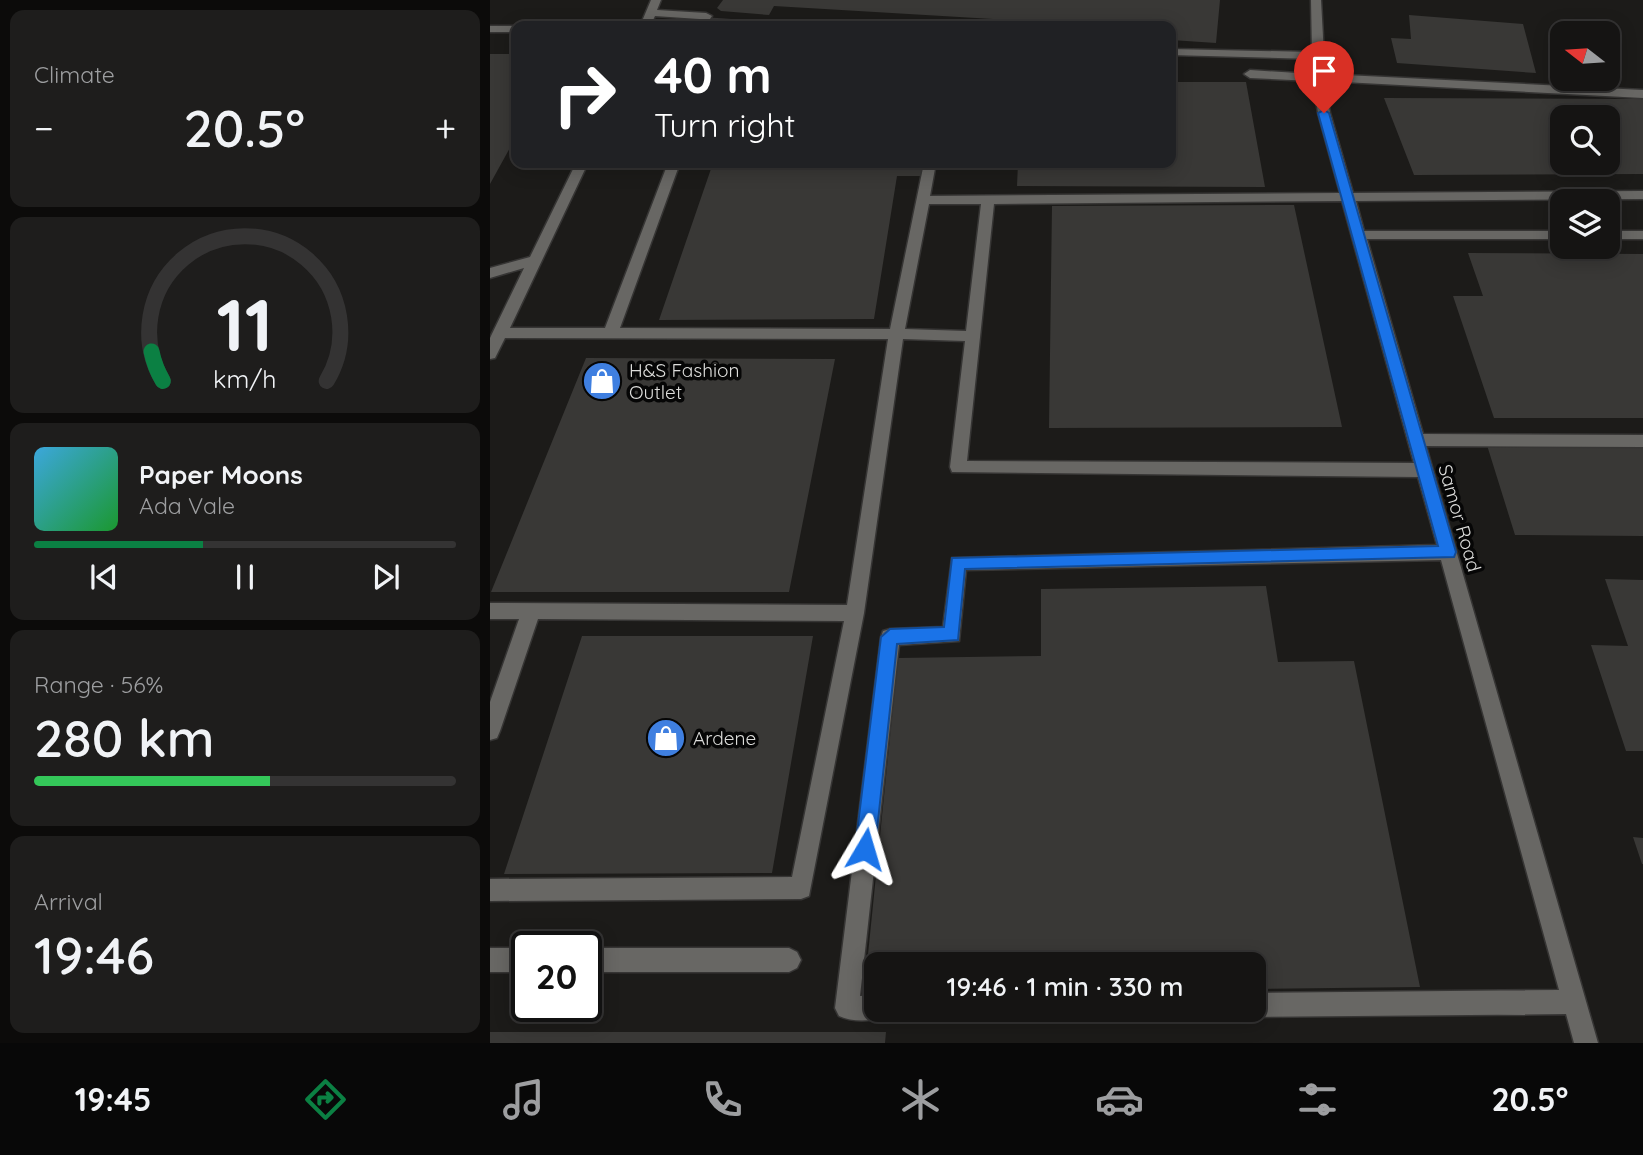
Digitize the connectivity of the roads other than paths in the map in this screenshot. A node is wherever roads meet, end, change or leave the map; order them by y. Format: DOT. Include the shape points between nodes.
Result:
graph roads {
  1 [pos="656,0"];
  2 [pos="1316,0"];
  3 [pos="650,13"];
  4 [pos="647,21"];
  5 [pos="703,21"];
  6 [pos="490,29"];
  7 [pos="511,30"];
  8 [pos="1176,52"];
  9 [pos="1318,56"];
  10 [pos="1250,74"];
  11 [pos="1319,77"];
  12 [pos="1643,94"];
  13 [pos="580,168"];
  14 [pos="672,168"];
  15 [pos="929,168"];
  16 [pos="1347,195"];
  17 [pos="1643,195"];
  18 [pos="922,200"];
  19 [pos="988,200"];
  20 [pos="1358,235"];
  21 [pos="1550,235"];
  22 [pos="1620,235"];
  23 [pos="1643,235"];
  24 [pos="535,260"];
  25 [pos="490,273"];
  26 [pos="500,333"];
  27 [pos="896,334"];
  28 [pos="610,335"];
  29 [pos="973,336"];
  30 [pos="490,354"];
  31 [pos="1416,440"];
  32 [pos="1643,441"];
  33 [pos="1425,470"];
  34 [pos="1448,552"];
  35 [pos="490,611"];
  36 [pos="531,611"];
  37 [pos="855,613"];
  38 [pos="490,731"];
  39 [pos="490,890"];
  40 [pos="490,960"];
  41 [pos="511,960"];
  42 [pos="602,960"];
  43 [pos="789,961"];
  44 [pos="1575,1002"];
  45 [pos="1266,1004"];
  46 [pos="864,1008"];
  47 [pos="1586,1043"];
  1 -- 3 [label="street"];
  2 -- 9 [label="street, Samor Road"];
  3 -- 4 [label="street"];
  3 -- 5 [label="street" via="706,16"];
  6 -- 7 [label="street"];
  8 -- 9 [label="street"];
  9 -- 11 [label="street, Samor Road"];
  10 -- 11 [label="street"];
  11 -- 12 [label="street"];
  11 -- 16 [label="street, Samor Road"];
  13 -- 24 [label="street"];
  14 -- 28 [label="street"];
  15 -- 18 [label="street"];
  16 -- 17 [label="street"];
  16 -- 19 [label="street"];
  16 -- 20 [label="street, Samor Road"];
  18 -- 19 [label="street"];
  18 -- 27 [label="street"];
  19 -- 29 [label="street"];
  20 -- 21 [label="street"];
  20 -- 31 [label="street, Samor Road"];
  22 -- 23 [label="street"];
  24 -- 25 [label="street"];
  24 -- 26 [label="street"];
  26 -- 28 [label="street"];
  26 -- 30 [label="street"];
  27 -- 28 [label="street"];
  27 -- 29 [label="street"];
  27 -- 37 [label="street"];
  29 -- 33 [label="street" via="958,467"];
  31 -- 32 [label="street"];
  31 -- 33 [label="street, Samor Road"];
  33 -- 34 [label="street, Samor Road"];
  34 -- 44 [label="street, Samor Road"];
  34 -- 46 [label="street" via="958,563 952,635 890,637 847,1008"];
  35 -- 36 [label="street"];
  36 -- 37 [label="street"];
  36 -- 38 [label="street"];
  37 -- 39 [label="street" via="800,888"];
  40 -- 41 [label="street"];
  42 -- 43 [label="street"];
  44 -- 45 [label="street"];
  44 -- 47 [label="street, Samor Road"];
}
